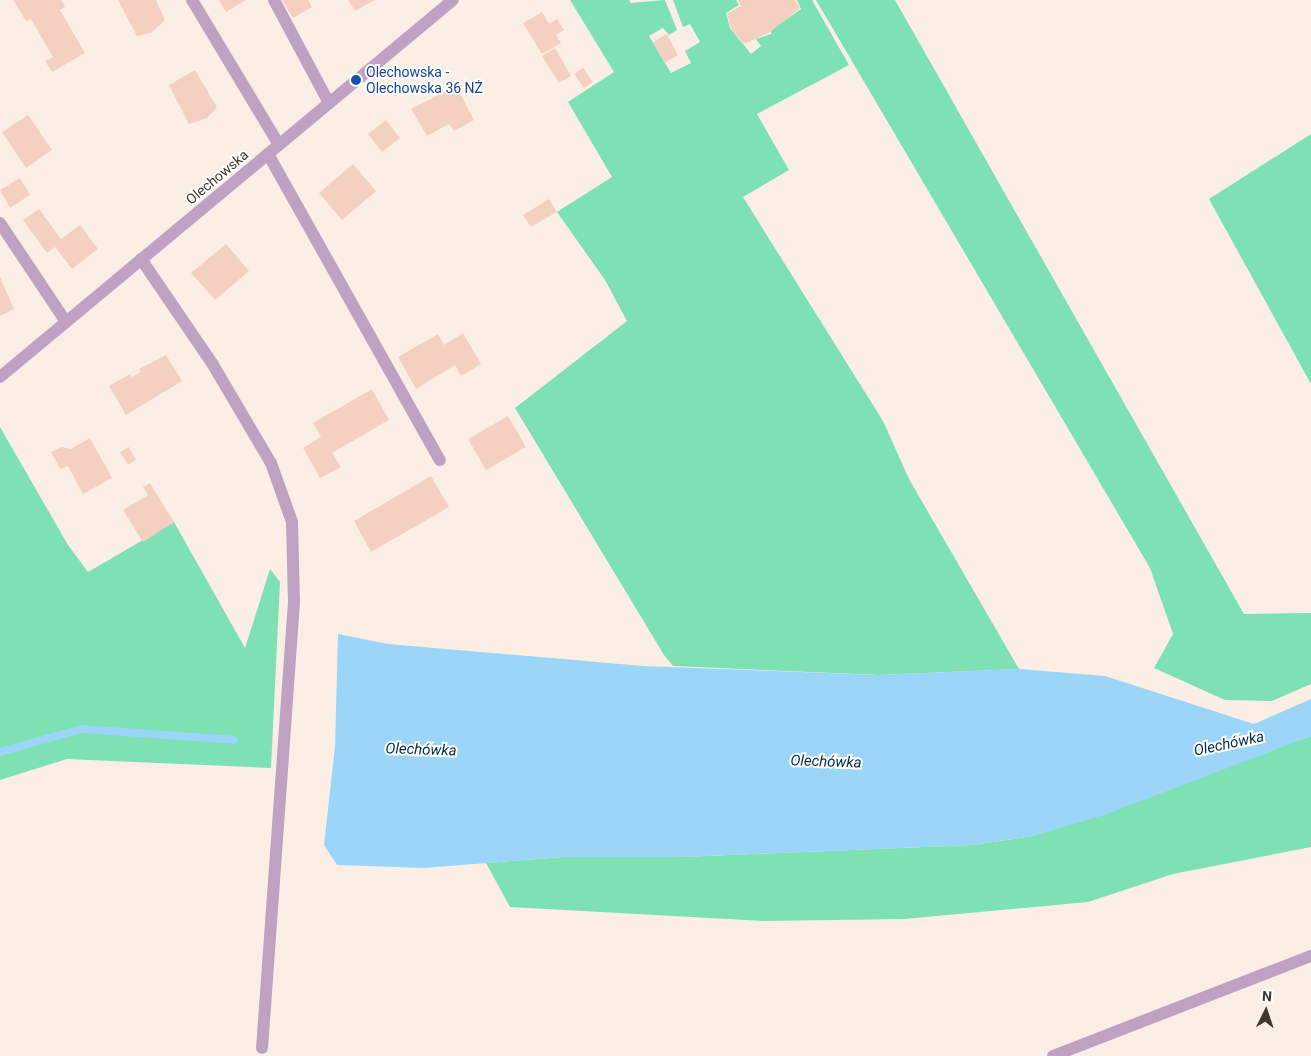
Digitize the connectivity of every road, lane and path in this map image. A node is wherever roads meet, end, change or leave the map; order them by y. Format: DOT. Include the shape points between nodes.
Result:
graph roads {
  1 [pos="192,0"];
  2 [pos="274,0"];
  3 [pos="453,0"];
  4 [pos="329,103"];
  5 [pos="279,145"];
  6 [pos="268,154"];
  7 [pos="0,223"];
  8 [pos="141,259"];
  9 [pos="66,322"];
  10 [pos="0,377"];
  11 [pos="440,460"];
  12 [pos="1311,956"];
  13 [pos="262,1048"];
  14 [pos="1053,1056"];
  1 -- 5 [label="street"];
  2 -- 4 [label="street"];
  3 -- 4 [label="street, Olechowska"];
  4 -- 5 [label="street, Olechowska"];
  5 -- 6 [label="street, Olechowska"];
  6 -- 8 [label="street, Olechowska"];
  6 -- 11 [label="street"];
  7 -- 9 [label="street"];
  8 -- 9 [label="street, Olechowska"];
  8 -- 13 [label="street" via="212,363 271,462 292,522 294,602"];
  9 -- 10 [label="street, Olechowska"];
  12 -- 14 [label="street"];
}
